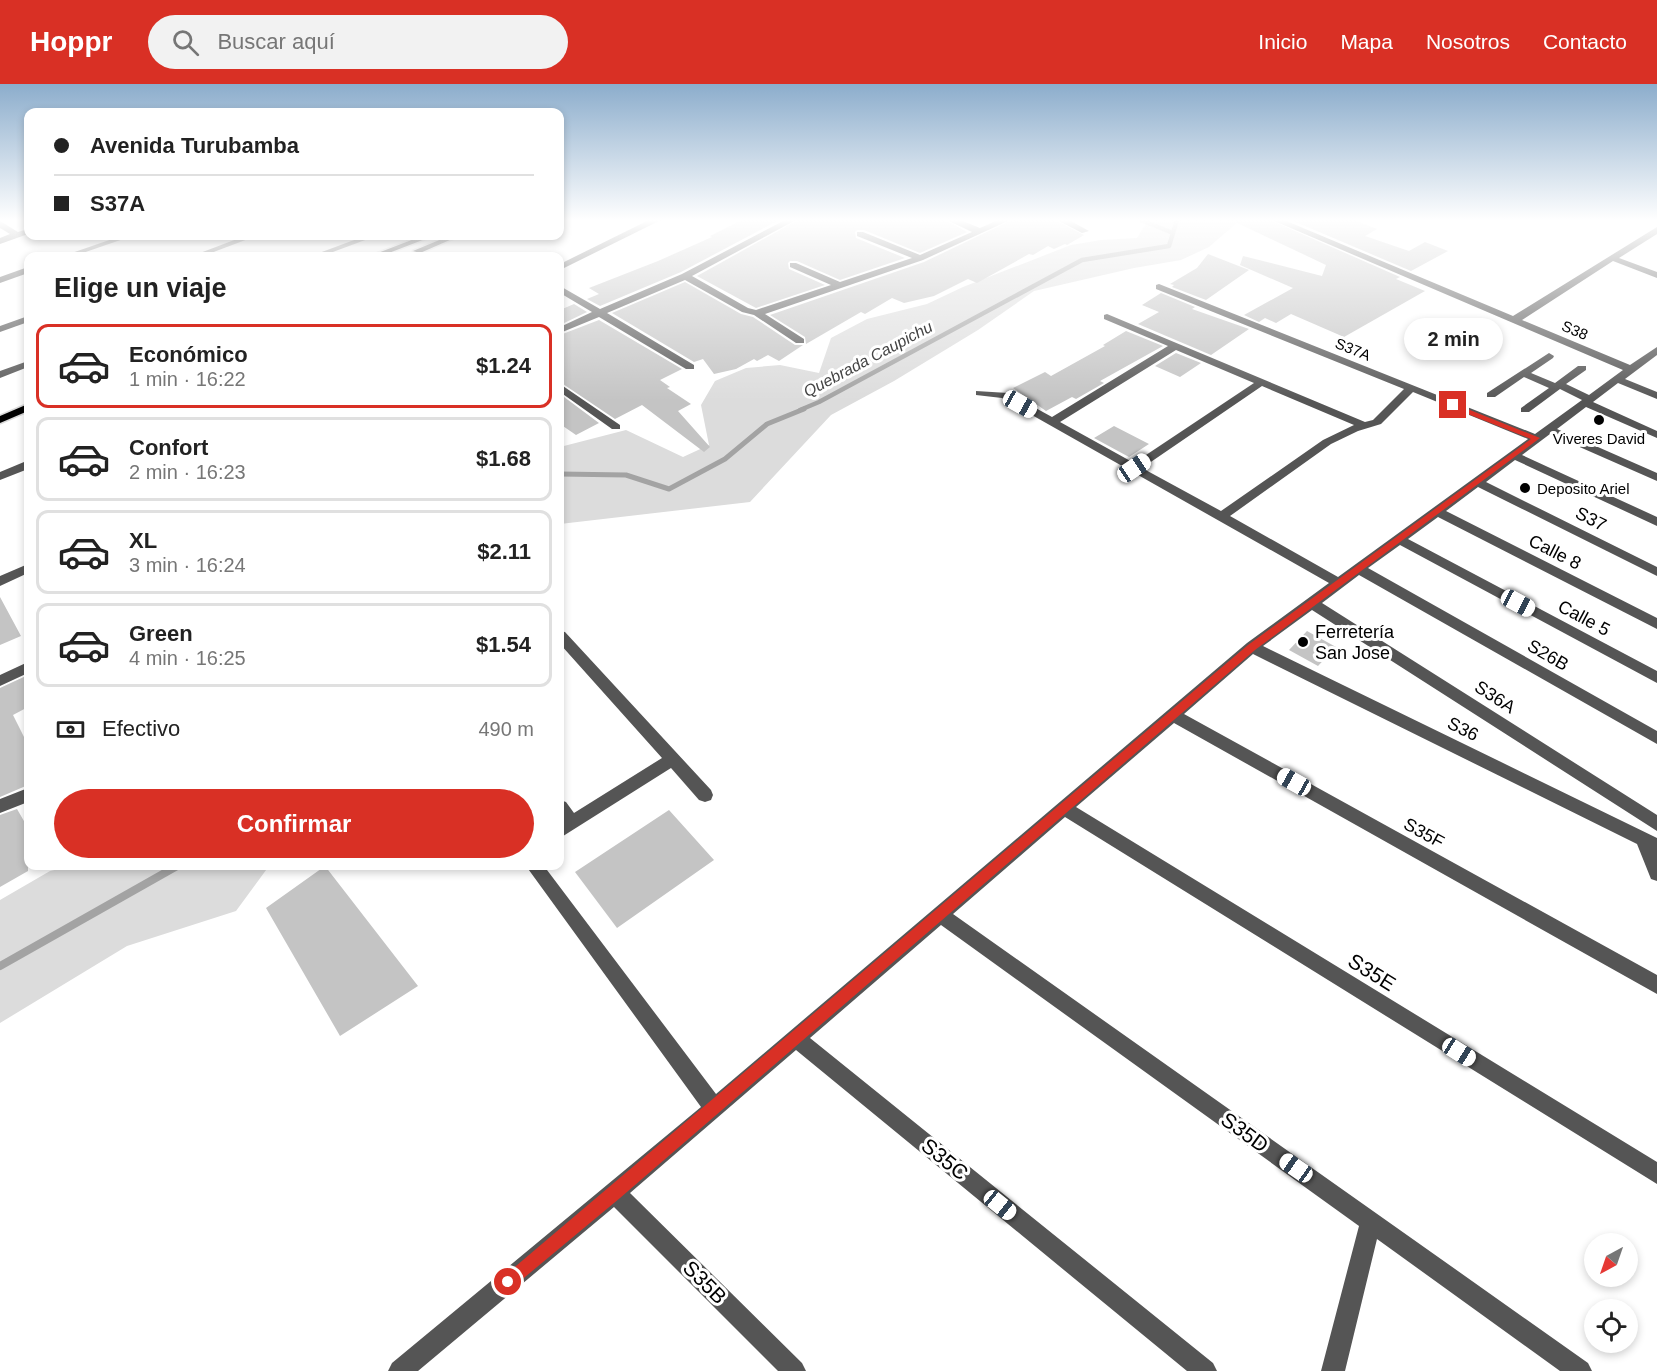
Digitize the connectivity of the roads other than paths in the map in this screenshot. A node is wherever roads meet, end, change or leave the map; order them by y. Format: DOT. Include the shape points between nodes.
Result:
graph roads {
  1 [pos="675,280"];
  2 [pos="692,280"];
  3 [pos="829,280"];
  4 [pos="855,280"];
  5 [pos="1417,280"];
  6 [pos="1580,280"];
  7 [pos="841,285"];
  8 [pos="1159,287"];
  9 [pos="564,292"];
  10 [pos="598,313"];
  11 [pos="757,313"];
  12 [pos="1107,317"];
  13 [pos="24,320"];
  14 [pos="1513,321"];
  15 [pos="564,328"];
  16 [pos="0,329"];
  17 [pos="800,341"];
  18 [pos="1175,346"];
  19 [pos="1654,355"];
  20 [pos="1549,356"];
  21 [pos="24,366"];
  22 [pos="690,367"];
  23 [pos="1582,368"];
  24 [pos="1630,369"];
  25 [pos="1523,373"];
  26 [pos="0,375"];
  27 [pos="1617,379"];
  28 [pos="1262,382"];
  29 [pos="1557,386"];
  30 [pos="1411,388"];
  31 [pos="564,390"];
  32 [pos="980,393"];
  33 [pos="1491,395"];
  34 [pos="1657,396"];
  35 [pos="24,398"];
  36 [pos="1588,401"];
  37 [pos="0,408"];
  38 [pos="24,409"];
  39 [pos="1526,410"];
  40 [pos="0,420"];
  41 [pos="1052,422"];
  42 [pos="1365,426"];
  43 [pos="616,427"];
  44 [pos="1549,429"];
  45 [pos="1657,435"];
  46 [pos="1536,438"];
  47 [pos="1513,455"];
  48 [pos="24,467"];
  49 [pos="1134,468"];
  50 [pos="0,476"];
  51 [pos="1657,477"];
  52 [pos="1477,482"];
  53 [pos="1437,511"];
  54 [pos="1221,517"];
  55 [pos="1657,522"];
  56 [pos="1399,539"];
  57 [pos="1359,569"];
  58 [pos="24,570"];
  59 [pos="1657,572"];
  60 [pos="0,581"];
  61 [pos="1339,583"];
  62 [pos="1312,603"];
  63 [pos="1657,624"];
  64 [pos="564,640"];
  65 [pos="1252,647"];
  66 [pos="24,669"];
  67 [pos="1657,678"];
  68 [pos="0,681"];
  69 [pos="1173,715"];
  70 [pos="1657,738"];
  71 [pos="673,759"];
  72 [pos="705,795"];
  73 [pos="24,797"];
  74 [pos="0,806"];
  75 [pos="1064,808"];
  76 [pos="1657,824"];
  77 [pos="566,827"];
  78 [pos="1650,843"];
  79 [pos="537,870"];
  80 [pos="1657,874"];
  81 [pos="940,914"];
  82 [pos="1657,985"];
  83 [pos="796,1038"];
  84 [pos="714,1108"];
  85 [pos="1657,1174"];
  86 [pos="615,1193"];
  87 [pos="1371,1222"];
  88 [pos="400,1371"];
  89 [pos="794,1371"];
  90 [pos="1205,1371"];
  91 [pos="1333,1371"];
  92 [pos="1580,1371"];
  1 -- 10 [label="street"];
  2 -- 11 [label="street"];
  3 -- 7 [label="street"];
  4 -- 7 [label="street"];
  5 -- 14 [label="street, S38"];
  6 -- 14 [label="street"];
  7 -- 11 [label="street"];
  8 -- 30 [label="street, S37A"];
  9 -- 10 [label="street"];
  10 -- 15 [label="street"];
  10 -- 22 [label="street"];
  11 -- 17 [label="street"];
  12 -- 18 [label="street"];
  13 -- 16 [label="street"];
  14 -- 24 [label="street, S38"];
  18 -- 28 [label="street"];
  18 -- 41 [label="street"];
  19 -- 24 [label="street"];
  20 -- 25 [label="street"];
  21 -- 26 [label="street"];
  23 -- 29 [label="street"];
  24 -- 27 [label="street"];
  25 -- 29 [label="street"];
  25 -- 33 [label="street"];
  27 -- 34 [label="street"];
  27 -- 36 [label="street"];
  28 -- 42 [label="street"];
  28 -- 49 [label="street"];
  29 -- 36 [label="street"];
  29 -- 39 [label="street"];
  30 -- 42 [label="street" via="1377,422"];
  30 -- 46 [label="street, S37A"];
  31 -- 43 [label="street"];
  32 -- 41 [label="street" via="1004,395"];
  35 -- 37 [label="main road"];
  36 -- 44 [label="street"];
  36 -- 45 [label="street"];
  38 -- 40 [label="main road"];
  41 -- 49 [label="street"];
  42 -- 54 [label="street" via="1327,442"];
  44 -- 46 [label="street"];
  44 -- 51 [label="street"];
  46 -- 47 [label="street"];
  47 -- 52 [label="street"];
  47 -- 55 [label="street"];
  48 -- 50 [label="street"];
  49 -- 54 [label="street"];
  52 -- 53 [label="street"];
  52 -- 59 [label="street, S37"];
  53 -- 56 [label="street"];
  53 -- 63 [label="street, Calle 8"];
  54 -- 61 [label="street"];
  56 -- 57 [label="street"];
  56 -- 67 [label="street, Calle 5"];
  57 -- 61 [label="street"];
  57 -- 70 [label="street, S26B"];
  58 -- 60 [label="street"];
  61 -- 62 [label="street"];
  62 -- 65 [label="street"];
  62 -- 76 [label="street, S36A"];
  64 -- 71 [label="street"];
  65 -- 69 [label="street"];
  65 -- 78 [label="street, S36"];
  66 -- 68 [label="street"];
  69 -- 75 [label="street"];
  69 -- 82 [label="street, S35F"];
  71 -- 72 [label="street"];
  71 -- 77 [label="street"];
  73 -- 74 [label="street"];
  75 -- 81 [label="street"];
  75 -- 85 [label="street, S35E"];
  78 -- 80 [label="street"];
  79 -- 84 [label="street"];
  81 -- 83 [label="street"];
  81 -- 87 [label="street, S35D"];
  83 -- 84 [label="street"];
  83 -- 90 [label="street, S35C"];
  84 -- 86 [label="street"];
  86 -- 88 [label="street"];
  86 -- 89 [label="street, S35B"];
  87 -- 91 [label="street"];
  87 -- 92 [label="street, S35D"];
}
